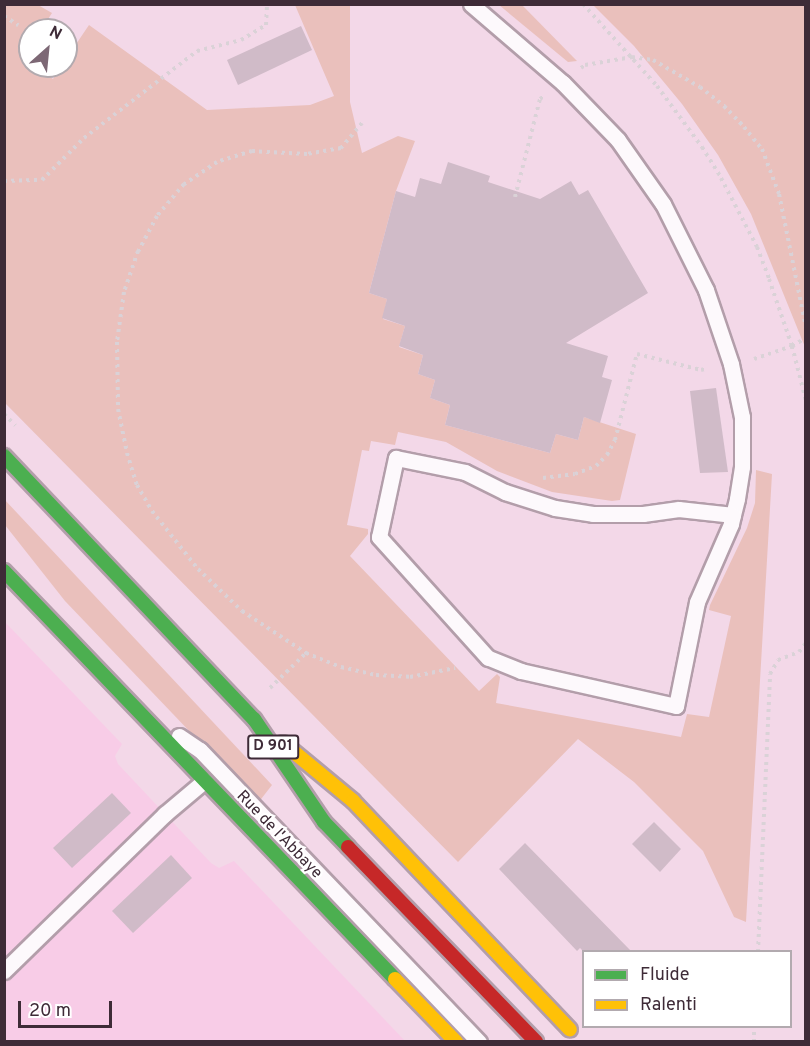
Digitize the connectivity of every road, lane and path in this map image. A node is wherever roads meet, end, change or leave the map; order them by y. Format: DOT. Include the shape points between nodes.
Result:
graph roads {
  1 [pos="267,4"];
  2 [pos="471,4"];
  3 [pos="583,4"];
  4 [pos="4,16"];
  5 [pos="18,25"];
  6 [pos="632,57"];
  7 [pos="540,99"];
  8 [pos="362,123"];
  9 [pos="4,181"];
  10 [pos="515,197"];
  11 [pos="806,328"];
  12 [pos="806,338"];
  13 [pos="792,346"];
  14 [pos="731,364"];
  15 [pos="695,368"];
  16 [pos="806,401"];
  17 [pos="4,456"];
  18 [pos="536,478"];
  19 [pos="734,514"];
  20 [pos="8,565"];
  21 [pos="806,643"];
  22 [pos="306,653"];
  23 [pos="455,668"];
  24 [pos="269,689"];
  25 [pos="129,703"];
  26 [pos="254,719"];
  27 [pos="204,781"];
  28 [pos="758,950"];
  29 [pos="4,971"];
  30 [pos="570,1030"];
  31 [pos="456,1041"];
  32 [pos="479,1041"];
  33 [pos="536,1041"];
  1 -- 9 [label="path" via="266,25 240,40 197,51 84,138 42,180"];
  2 -- 14 [label="lane" via="563,83 618,140 663,204 706,290"];
  3 -- 6 [label="path"];
  4 -- 5 [label="path"];
  6 -- 11 [label="path" via="653,60 700,87 724,106 762,149 779,194"];
  6 -- 13 [label="path" via="681,116 721,178 757,247"];
  7 -- 10 [label="path"];
  8 -- 22 [label="path" via="341,148 308,154 252,151 217,162 184,184 157,216 138,250 124,291 117,342 118,409 127,453 137,484 152,511 198,569 242,611"];
  12 -- 13 [label="path"];
  13 -- 14 [label="path" via="766,357"];
  13 -- 16 [label="path"];
  14 -- 19 [label="lane" via="742,417 742,467"];
  15 -- 18 [label="path" via="637,354 615,440 607,455 596,466 575,474"];
  17 -- 26 [label="main road, D 901"];
  19 -- 19 [label="lane" via="698,603 676,706 514,669 488,658 379,537 396,458 465,472 505,492 549,507 593,514 679,509"];
  20 -- 25 [label="main road, Rue de l'Abbaye" via="78,651"];
  21 -- 28 [label="path" via="799,652 778,660 770,674"];
  22 -- 23 [label="path" via="376,675 410,677"];
  22 -- 24 [label="path"];
  25 -- 27 [label="main road, Rue de l'Abbaye"];
  25 -- 32 [label="lane" via="200,750"];
  26 -- 30 [label="main road, D 901" via="352,801"];
  26 -- 33 [label="main road, D 901" via="324,822"];
  27 -- 29 [label="lane"];
  27 -- 31 [label="main road, Rue de l'Abbaye"];
}
